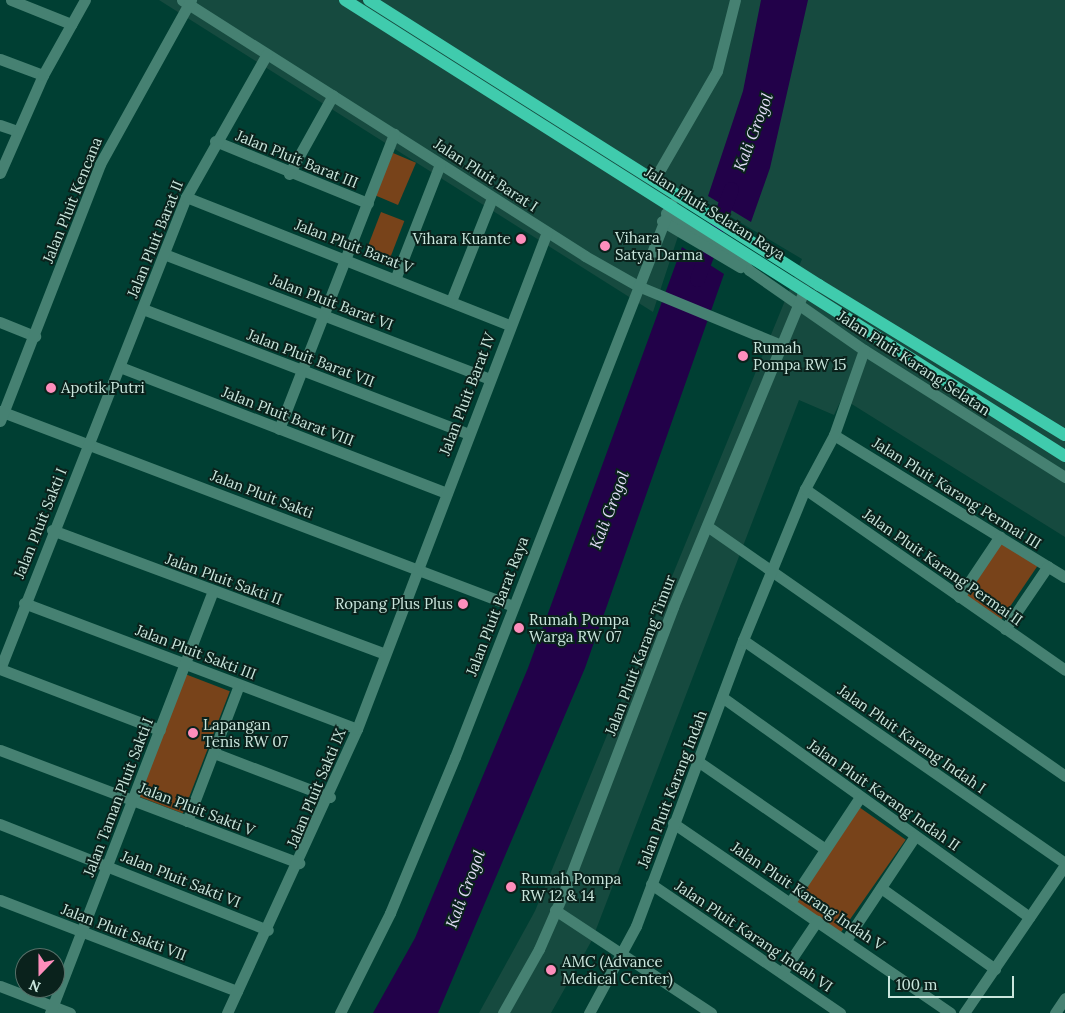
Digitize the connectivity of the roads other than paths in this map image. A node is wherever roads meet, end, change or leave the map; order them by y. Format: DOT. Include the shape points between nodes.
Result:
graph roads {
  1 [pos="11,0"];
  2 [pos="84,0"];
  3 [pos="345,0"];
  4 [pos="369,0"];
  5 [pos="735,0"];
  6 [pos="188,1"];
  7 [pos="71,24"];
  8 [pos="267,54"];
  9 [pos="0,59"];
  10 [pos="42,75"];
  11 [pos="508,87"];
  12 [pos="333,94"];
  13 [pos="501,98"];
  14 [pos="0,125"];
  15 [pos="17,131"];
  16 [pos="394,134"];
  17 [pos="215,141"];
  18 [pos="440,164"];
  19 [pos="0,173"];
  20 [pos="289,174"];
  21 [pos="654,180"];
  22 [pos="186,197"];
  23 [pos="492,198"];
  24 [pos="368,203"];
  25 [pos="666,213"];
  26 [pos="695,223"];
  27 [pos="547,232"];
  28 [pos="164,254"];
  29 [pos="742,254"];
  30 [pos="348,258"];
  31 [pos="396,277"];
  32 [pos="638,286"];
  33 [pos="804,290"];
  34 [pos="451,301"];
  35 [pos="798,304"];
  36 [pos="143,309"];
  37 [pos="324,315"];
  38 [pos="0,322"];
  39 [pos="510,325"];
  40 [pos="35,336"];
  41 [pos="781,345"];
  42 [pos="864,350"];
  43 [pos="120,367"];
  44 [pos="302,371"];
  45 [pos="489,379"];
  46 [pos="1,414"];
  47 [pos="279,429"];
  48 [pos="468,434"];
  49 [pos="834,435"];
  50 [pos="1065,435"];
  51 [pos="88,445"];
  52 [pos="1065,456"];
  53 [pos="1065,477"];
  54 [pos="805,489"];
  55 [pos="446,493"];
  56 [pos="707,526"];
  57 [pos="52,530"];
  58 [pos="1000,536"];
  59 [pos="1048,566"];
  60 [pos="418,568"];
  61 [pos="772,570"];
  62 [pos="1065,577"];
  63 [pos="213,591"];
  64 [pos="959,597"];
  65 [pos="24,603"];
  66 [pos="513,606"];
  67 [pos="1005,629"];
  68 [pos="743,640"];
  69 [pos="385,654"];
  70 [pos="185,664"];
  71 [pos="0,669"];
  72 [pos="1065,670"];
  73 [pos="239,685"];
  74 [pos="722,697"];
  75 [pos="358,729"];
  76 [pos="160,730"];
  77 [pos="0,750"];
  78 [pos="214,753"];
  79 [pos="699,762"];
  80 [pos="1065,776"];
  81 [pos="330,797"];
  82 [pos="860,797"];
  83 [pos="132,800"];
  84 [pos="187,821"];
  85 [pos="673,823"];
  86 [pos="0,824"];
  87 [pos="915,836"];
  88 [pos="825,849"];
  89 [pos="299,864"];
  90 [pos="1065,864"];
  91 [pos="107,866"];
  92 [pos="652,884"];
  93 [pos="881,888"];
  94 [pos="0,900"];
  95 [pos="791,901"];
  96 [pos="556,910"];
  97 [pos="1029,917"];
  98 [pos="818,921"];
  99 [pos="268,930"];
  100 [pos="81,932"];
  101 [pos="846,940"];
  102 [pos="621,950"];
  103 [pos="995,969"];
  104 [pos="782,973"];
  105 [pos="0,986"];
  106 [pos="237,991"];
  107 [pos="1065,998"];
  108 [pos="51,1009"];
  109 [pos="1056,1012"];
  110 [pos="70,1013"];
  111 [pos="227,1013"];
  112 [pos="340,1013"];
  113 [pos="503,1013"];
  114 [pos="589,1013"];
  115 [pos="711,1013"];
  116 [pos="840,1013"];
  117 [pos="950,1013"];
  118 [pos="964,1013"];
  1 -- 7 [label="street"];
  2 -- 7 [label="street"];
  3 -- 13 [label="main road, Jalan Pluit Selatan Raya"];
  4 -- 11 [label="main road, Jalan Pluit Selatan Raya"];
  5 -- 21 [label="street" via="717,71"];
  6 -- 8 [label="street, Jalan Pluit Barat I"];
  6 -- 40 [label="street, Jalan Pluit Kencana" via="100,164"];
  7 -- 10 [label="street"];
  8 -- 12 [label="street, Jalan Pluit Barat I"];
  8 -- 17 [label="street, Jalan Pluit Barat II"];
  9 -- 10 [label="street"];
  10 -- 15 [label="street"];
  11 -- 13 [label="main road"];
  11 -- 21 [label="main road, Jalan Pluit Selatan Raya"];
  12 -- 16 [label="street, Jalan Pluit Barat I"];
  12 -- 20 [label="street"];
  13 -- 25 [label="main road, Jalan Pluit Selatan Raya"];
  14 -- 15 [label="street"];
  15 -- 19 [label="street"];
  16 -- 18 [label="street, Jalan Pluit Barat I"];
  16 -- 24 [label="street"];
  17 -- 20 [label="street, Jalan Pluit Barat III"];
  17 -- 22 [label="street, Jalan Pluit Barat II"];
  18 -- 23 [label="street, Jalan Pluit Barat I"];
  18 -- 31 [label="street"];
  20 -- 24 [label="street, Jalan Pluit Barat III"];
  21 -- 26 [label="main road, Jalan Pluit Selatan Raya"];
  22 -- 28 [label="street, Jalan Pluit Barat II"];
  22 -- 30 [label="street, Jalan Pluit Barat V"];
  23 -- 27 [label="street, Jalan Pluit Barat I"];
  23 -- 34 [label="street"];
  24 -- 30 [label="street"];
  25 -- 26 [label="main road, Jalan Pluit Selatan Raya"];
  25 -- 26 [label="street, Jalan Pluit Karang Selatan"];
  25 -- 32 [label="street, Jalan Pluit Barat Raya"];
  26 -- 29 [label="main road, Jalan Pluit Selatan Raya"];
  26 -- 29 [label="street, Jalan Pluit Karang Selatan"];
  27 -- 32 [label="street, Jalan Pluit Barat I"];
  27 -- 39 [label="street, Jalan Pluit Barat IV"];
  28 -- 36 [label="street, Jalan Pluit Barat II"];
  28 -- 37 [label="street, Jalan Pluit Barat VI"];
  29 -- 33 [label="main road, Jalan Pluit Selatan Raya"];
  29 -- 35 [label="street, Jalan Pluit Karang Selatan" via="749,270"];
  29 -- 50 [label="main road, Jalan Pluit Selatan Raya"];
  30 -- 31 [label="street, Jalan Pluit Barat V"];
  30 -- 37 [label="street"];
  31 -- 34 [label="street, Jalan Pluit Barat V"];
  32 -- 41 [label="street, Jalan Pluit Barat I"];
  32 -- 66 [label="street, Jalan Pluit Barat Raya"];
  33 -- 35 [label="street, Jalan Pluit Karang Timur"];
  33 -- 52 [label="main road, Jalan Pluit Selatan Raya"];
  34 -- 39 [label="street, Jalan Pluit Barat V"];
  35 -- 41 [label="street, Jalan Pluit Karang Timur"];
  35 -- 42 [label="street, Jalan Pluit Karang Selatan"];
  36 -- 43 [label="street, Jalan Pluit Barat II"];
  36 -- 44 [label="street, Jalan Pluit Barat VII"];
  37 -- 44 [label="street"];
  37 -- 45 [label="street, Jalan Pluit Barat VI"];
  38 -- 40 [label="street"];
  39 -- 45 [label="street, Jalan Pluit Barat IV"];
  40 -- 46 [label="street, Jalan Pluit Kencana"];
  41 -- 56 [label="street, Jalan Pluit Karang Timur"];
  42 -- 49 [label="street, Jalan Pluit Karang Indah"];
  42 -- 53 [label="street, Jalan Pluit Karang Selatan"];
  43 -- 47 [label="street, Jalan Pluit Barat VIII"];
  43 -- 51 [label="street, Jalan Pluit Barat II"];
  44 -- 47 [label="street"];
  44 -- 48 [label="street, Jalan Pluit Barat VII"];
  45 -- 48 [label="street, Jalan Pluit Barat IV"];
  46 -- 51 [label="street, Jalan Pluit Sakti"];
  47 -- 55 [label="street, Jalan Pluit Barat VIII"];
  48 -- 55 [label="street, Jalan Pluit Barat IV"];
  49 -- 54 [label="street, Jalan Pluit Karang Indah"];
  49 -- 58 [label="street, Jalan Pluit Karang Permai III"];
  51 -- 57 [label="street, Jalan Pluit Sakti I"];
  51 -- 60 [label="street, Jalan Pluit Sakti"];
  54 -- 61 [label="street, Jalan Pluit Karang Indah"];
  54 -- 64 [label="street, Jalan Pluit Karang Permai II"];
  55 -- 60 [label="street, Jalan Pluit Barat IV"];
  56 -- 61 [label="street"];
  56 -- 96 [label="street, Jalan Pluit Karang Timur"];
  57 -- 63 [label="street, Jalan Pluit Sakti II"];
  57 -- 65 [label="street, Jalan Pluit Sakti I"];
  58 -- 59 [label="street, Jalan Pluit Karang Permai III"];
  58 -- 64 [label="street"];
  59 -- 62 [label="street, Jalan Pluit Karang Permai III"];
  59 -- 67 [label="street"];
  60 -- 66 [label="street, Jalan Pluit Sakti"];
  60 -- 69 [label="street, Jalan Pluit Sakti IX"];
  61 -- 68 [label="street, Jalan Pluit Karang Indah"];
  61 -- 80 [label="street"];
  63 -- 69 [label="street, Jalan Pluit Sakti II"];
  63 -- 70 [label="street, Jalan Taman Pluit Sakti I"];
  64 -- 67 [label="street, Jalan Pluit Karang Permai II"];
  65 -- 70 [label="street, Jalan Pluit Sakti III"];
  65 -- 71 [label="street, Jalan Pluit Sakti I"];
  66 -- 112 [label="street, Jalan Pluit Barat Raya" via="415,856"];
  67 -- 72 [label="street, Jalan Pluit Karang Permai II"];
  68 -- 74 [label="street, Jalan Pluit Karang Indah"];
  68 -- 90 [label="street, Jalan Pluit Karang Indah I"];
  69 -- 75 [label="street, Jalan Pluit Sakti IX"];
  70 -- 73 [label="street, Jalan Pluit Sakti III"];
  70 -- 76 [label="street, Jalan Taman Pluit Sakti I"];
  71 -- 76 [label="street"];
  73 -- 75 [label="street, Jalan Pluit Sakti III"];
  73 -- 78 [label="street"];
  74 -- 79 [label="street, Jalan Pluit Karang Indah"];
  74 -- 82 [label="street, Jalan Pluit Karang Indah II"];
  75 -- 81 [label="street, Jalan Pluit Sakti IX"];
  76 -- 83 [label="street, Jalan Taman Pluit Sakti I"];
  77 -- 83 [label="street, Jalan Pluit Sakti V"];
  78 -- 81 [label="street"];
  78 -- 84 [label="street"];
  79 -- 85 [label="street, Jalan Pluit Karang Indah"];
  79 -- 88 [label="street"];
  81 -- 89 [label="street, Jalan Pluit Sakti IX"];
  82 -- 87 [label="street, Jalan Pluit Karang Indah II"];
  82 -- 88 [label="street"];
  83 -- 84 [label="street, Jalan Pluit Sakti V"];
  83 -- 91 [label="street, Jalan Taman Pluit Sakti I"];
  84 -- 89 [label="street, Jalan Pluit Sakti V"];
  85 -- 92 [label="street, Jalan Pluit Karang Indah"];
  85 -- 95 [label="street, Jalan Pluit Karang Indah V"];
  86 -- 91 [label="street, Jalan Pluit Sakti VI"];
  87 -- 93 [label="street"];
  87 -- 97 [label="street, Jalan Pluit Karang Indah II"];
  88 -- 95 [label="street"];
  89 -- 99 [label="street, Jalan Pluit Sakti IX"];
  90 -- 97 [label="street"];
  91 -- 99 [label="street, Jalan Pluit Sakti VI"];
  91 -- 100 [label="street, Jalan Taman Pluit Sakti I"];
  92 -- 102 [label="street, Jalan Pluit Karang Indah"];
  92 -- 104 [label="street, Jalan Pluit Karang Indah VI"];
  93 -- 101 [label="street"];
  93 -- 103 [label="street"];
  94 -- 100 [label="street, Jalan Pluit Sakti VII"];
  95 -- 98 [label="street, Jalan Pluit Karang Indah V"];
  96 -- 102 [label="street"];
  96 -- 113 [label="street, Jalan Pluit Karang Timur"];
  97 -- 103 [label="street"];
  98 -- 101 [label="street, Jalan Pluit Karang Indah V"];
  98 -- 104 [label="street"];
  99 -- 106 [label="street, Jalan Pluit Sakti IX"];
  100 -- 106 [label="street, Jalan Pluit Sakti VII"];
  100 -- 108 [label="street, Jalan Taman Pluit Sakti I"];
  101 -- 117 [label="street, Jalan Pluit Karang Indah V"];
  102 -- 114 [label="street, Jalan Pluit Karang Indah"];
  102 -- 115 [label="street"];
  103 -- 118 [label="street"];
  104 -- 116 [label="street, Jalan Pluit Karang Indah VI"];
  105 -- 108 [label="street"];
  106 -- 111 [label="street, Jalan Pluit Sakti IX"];
  107 -- 109 [label="street"];
  108 -- 110 [label="street"];
}
